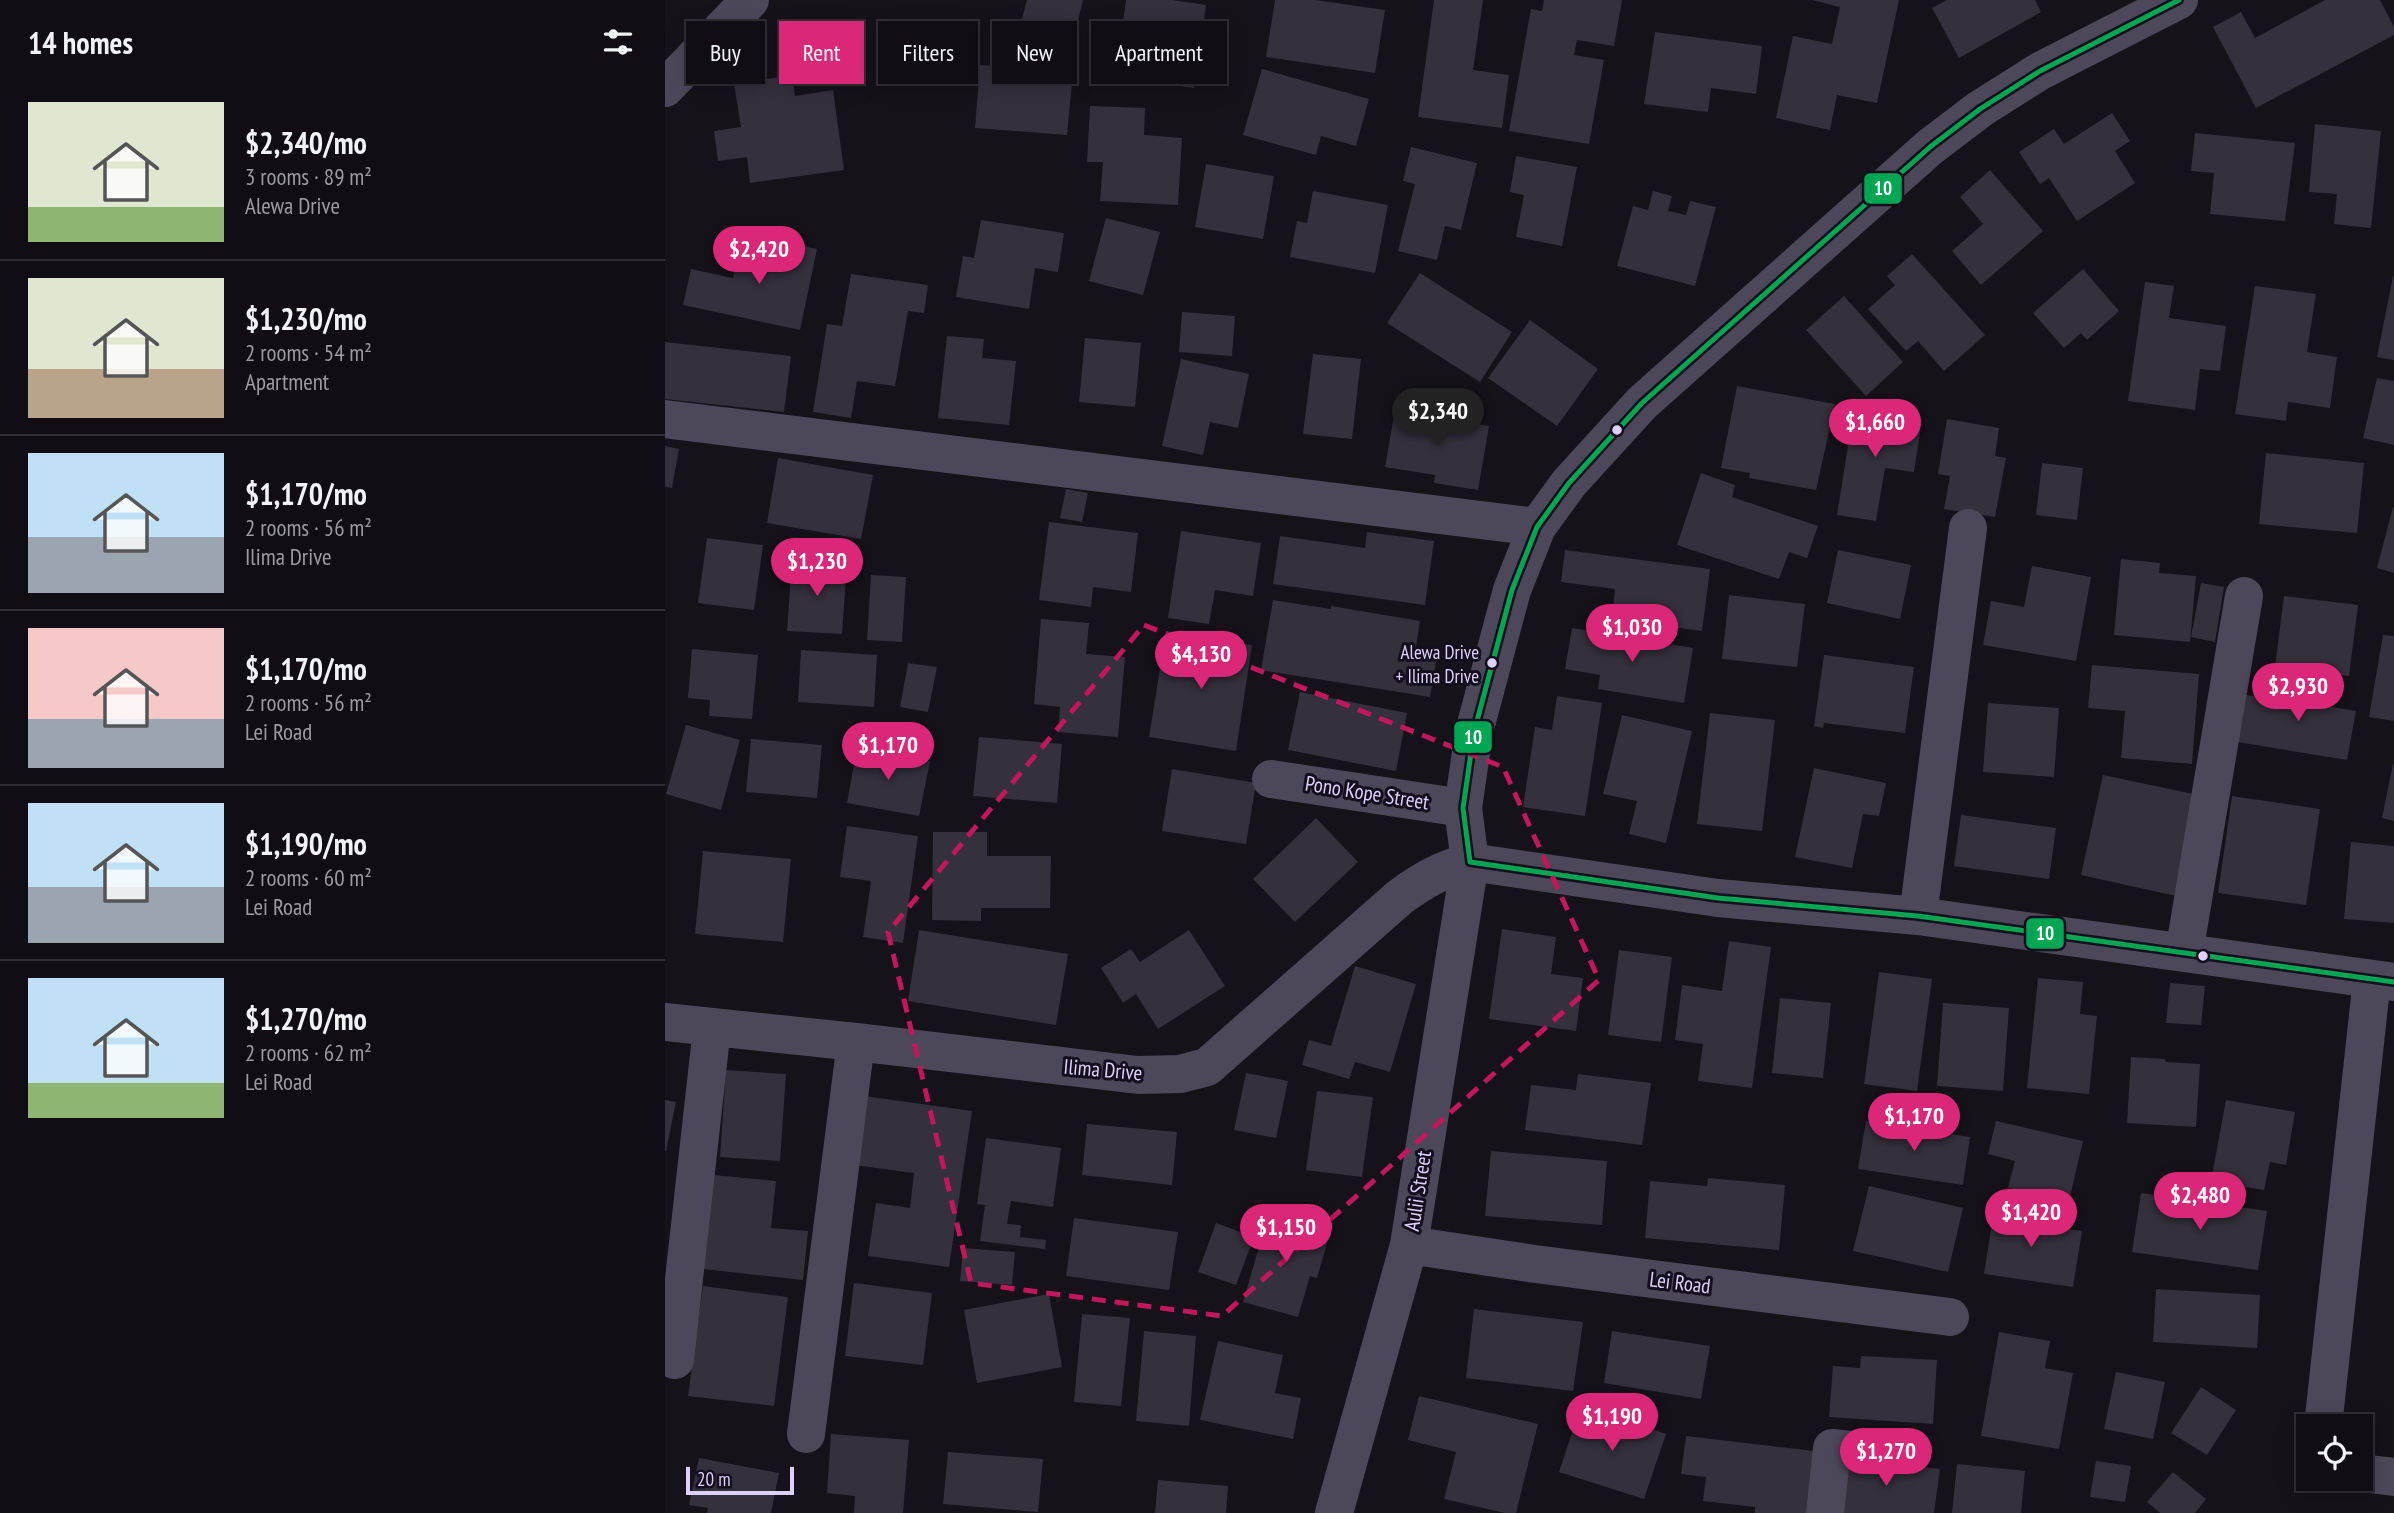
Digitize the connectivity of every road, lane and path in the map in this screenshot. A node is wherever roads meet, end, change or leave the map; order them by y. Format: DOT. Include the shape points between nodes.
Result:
graph roads {
  1 [pos="750,0"];
  2 [pos="2179,0"];
  3 [pos="665,88"];
  4 [pos="665,419"];
  5 [pos="1538,527"];
  6 [pos="1968,528"];
  7 [pos="2244,596"];
  8 [pos="1271,779"];
  9 [pos="1463,808"];
  10 [pos="1470,862"];
  11 [pos="1918,916"];
  12 [pos="2184,953"];
  13 [pos="2383,981"];
  14 [pos="665,1022"];
  15 [pos="712,1028"];
  16 [pos="856,1042"];
  17 [pos="1409,1245"];
  18 [pos="1951,1317"];
  19 [pos="675,1360"];
  20 [pos="2325,1414"];
  21 [pos="806,1434"];
  22 [pos="1879,1453"];
  23 [pos="2373,1475"];
  24 [pos="2394,1478"];
  25 [pos="1334,1513"];
  26 [pos="1825,1513"];
  1 -- 3 [label="street"];
  2 -- 5 [label="street, Aulii Street" via="2041,71 1979,109 1930,147 1641,403 1569,483"];
  4 -- 5 [label="street"];
  5 -- 9 [label="street, Aulii Street" via="1512,590 1494,652 1474,732"];
  6 -- 11 [label="street"];
  7 -- 12 [label="street"];
  8 -- 9 [label="street, Pono Kope Street"];
  9 -- 10 [label="street, Aulii Street"];
  10 -- 11 [label="street" via="1718,898"];
  10 -- 16 [label="street, Ilima Drive" via="1425,878 1207,1067 1138,1075"];
  10 -- 17 [label="street, Aulii Street"];
  11 -- 12 [label="street"];
  12 -- 13 [label="street"];
  13 -- 20 [label="street"];
  14 -- 15 [label="street, Ilima Drive"];
  15 -- 16 [label="street, Ilima Drive"];
  15 -- 19 [label="street"];
  16 -- 21 [label="street"];
  17 -- 18 [label="street, Lei Road"];
  17 -- 25 [label="street, Aulii Street"];
  22 -- 26 [label="street" via="1832,1448"];
  23 -- 24 [label="street"];
}
